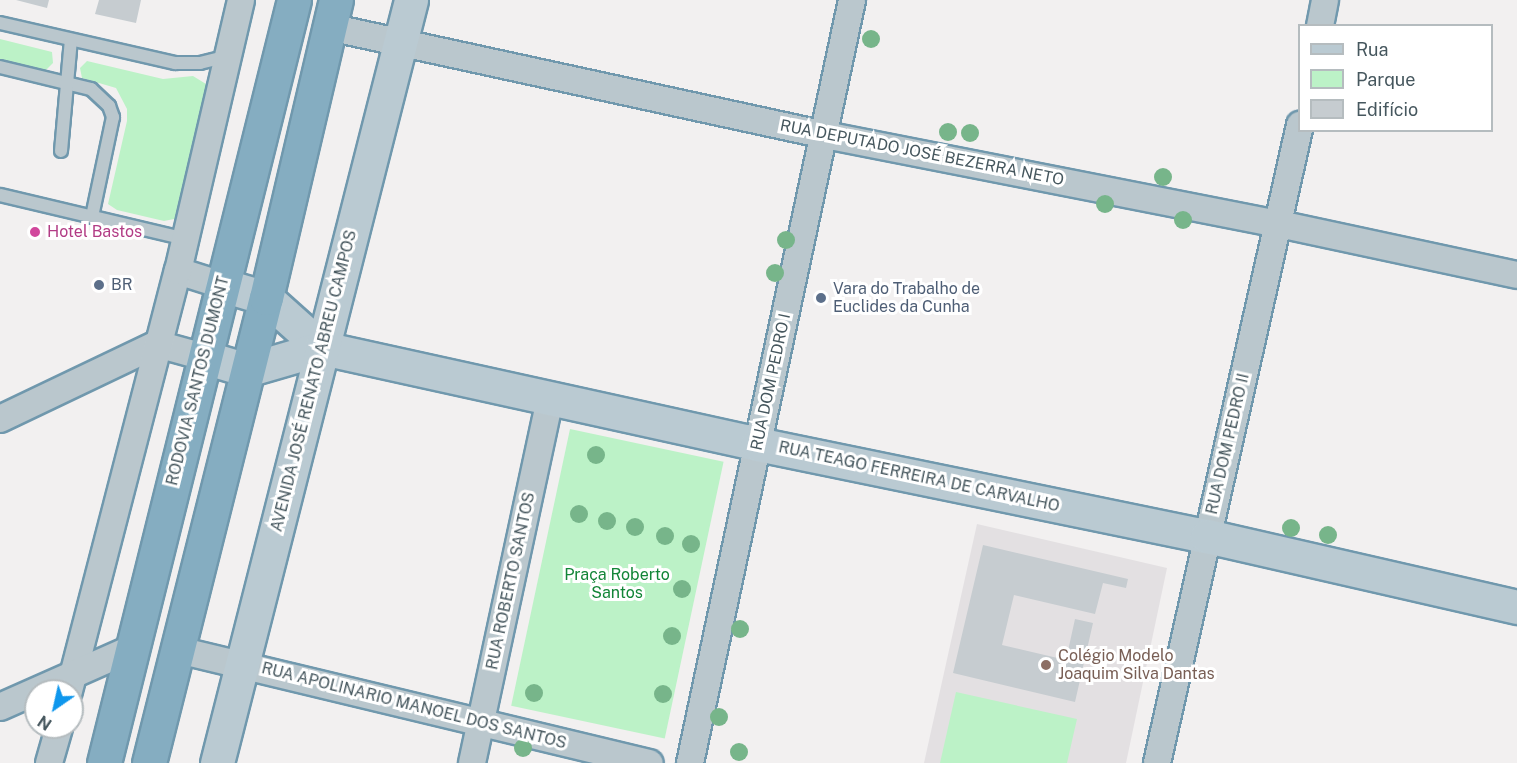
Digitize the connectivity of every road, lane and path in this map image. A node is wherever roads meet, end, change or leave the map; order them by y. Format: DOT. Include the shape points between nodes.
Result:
graph roads {
  1 [pos="241,0"];
  2 [pos="294,0"];
  3 [pos="411,0"];
  4 [pos="852,0"];
  5 [pos="1325,0"];
  6 [pos="332,13"];
  7 [pos="0,23"];
  8 [pos="1320,24"];
  9 [pos="71,40"];
  10 [pos="400,43"];
  11 [pos="228,56"];
  12 [pos="0,67"];
  13 [pos="68,82"];
  14 [pos="1298,130"];
  15 [pos="825,135"];
  16 [pos="61,151"];
  17 [pos="0,195"];
  18 [pos="92,217"];
  19 [pos="1279,224"];
  20 [pos="186,239"];
  21 [pos="178,271"];
  22 [pos="1517,275"];
  23 [pos="222,285"];
  24 [pos="266,297"];
  25 [pos="157,344"];
  26 [pos="322,348"];
  27 [pos="204,357"];
  28 [pos="247,370"];
  29 [pos="550,398"];
  30 [pos="0,419"];
  31 [pos="757,444"];
  32 [pos="1207,536"];
  33 [pos="1517,607"];
  34 [pos="133,648"];
  35 [pos="178,650"];
  36 [pos="243,665"];
  37 [pos="72,679"];
  38 [pos="76,679"];
  39 [pos="24,699"];
  40 [pos="0,707"];
  41 [pos="481,724"];
  42 [pos="56,739"];
  43 [pos="49,763"];
  44 [pos="104,763"];
  45 [pos="149,763"];
  46 [pos="217,763"];
  47 [pos="472,763"];
  48 [pos="650,763"];
  49 [pos="690,763"];
  50 [pos="1157,763"];
  1 -- 11 [label="street"];
  2 -- 23 [label="highway, RODOVIA SANTOS DUMONT"];
  3 -- 10 [label="street, AVENIDA JOSÉ RENATO ABREU CAMPOS"];
  4 -- 15 [label="street, RUA DOM PEDRO I"];
  5 -- 8 [label="street"];
  6 -- 10 [label="street, RUA DEPUTADO JOSÉ BEZERRA NETO"];
  6 -- 24 [label="highway"];
  7 -- 9 [label="lane"];
  9 -- 11 [label="lane" via="175,63 200,63"];
  9 -- 13 [label="lane"];
  10 -- 15 [label="street, RUA DEPUTADO JOSÉ BEZERRA NETO"];
  10 -- 26 [label="street, AVENIDA JOSÉ RENATO ABREU CAMPOS"];
  11 -- 20 [label="street"];
  12 -- 13 [label="lane"];
  13 -- 16 [label="lane"];
  13 -- 18 [label="lane" via="101,96 113,117"];
  14 -- 19 [label="street, RUA DOM PEDRO II"];
  15 -- 19 [label="street, RUA DEPUTADO JOSÉ BEZERRA NETO"];
  15 -- 31 [label="street, RUA DOM PEDRO I"];
  17 -- 18 [label="lane"];
  18 -- 20 [label="lane"];
  19 -- 22 [label="street, RUA DEPUTADO JOSÉ BEZERRA NETO"];
  19 -- 32 [label="street, RUA DOM PEDRO II"];
  20 -- 21 [label="street"];
  21 -- 23 [label="street"];
  21 -- 25 [label="street"];
  23 -- 24 [label="street"];
  23 -- 27 [label="highway, RODOVIA SANTOS DUMONT"];
  24 -- 26 [label="street"];
  24 -- 28 [label="highway"];
  25 -- 27 [label="street"];
  25 -- 30 [label="street"];
  25 -- 37 [label="street"];
  26 -- 28 [label="street"];
  26 -- 29 [label="street, RUA TEAGO FERREIRA DE CARVALHO"];
  26 -- 36 [label="street, AVENIDA JOSÉ RENATO ABREU CAMPOS"];
  27 -- 28 [label="street"];
  27 -- 34 [label="highway, RODOVIA SANTOS DUMONT"];
  28 -- 35 [label="highway"];
  29 -- 31 [label="street, RUA TEAGO FERREIRA DE CARVALHO"];
  29 -- 41 [label="street, RUA ROBERTO SANTOS"];
  31 -- 32 [label="street, RUA TEAGO FERREIRA DE CARVALHO"];
  31 -- 49 [label="street, RUA DOM PEDRO I"];
  32 -- 33 [label="street, RUA TEAGO FERREIRA DE CARVALHO"];
  32 -- 50 [label="street, RUA DOM PEDRO II"];
  34 -- 38 [label="street"];
  34 -- 44 [label="highway, RODOVIA SANTOS DUMONT"];
  35 -- 36 [label="street, RUA APOLINARIO MANOEL DOS SANTOS"];
  35 -- 45 [label="highway"];
  36 -- 41 [label="street, RUA APOLINARIO MANOEL DOS SANTOS"];
  36 -- 46 [label="street, AVENIDA JOSÉ RENATO ABREU CAMPOS"];
  39 -- 40 [label="street"];
  41 -- 47 [label="street, RUA ROBERTO SANTOS"];
  41 -- 48 [label="street, RUA APOLINARIO MANOEL DOS SANTOS"];
  42 -- 43 [label="street"];
}
